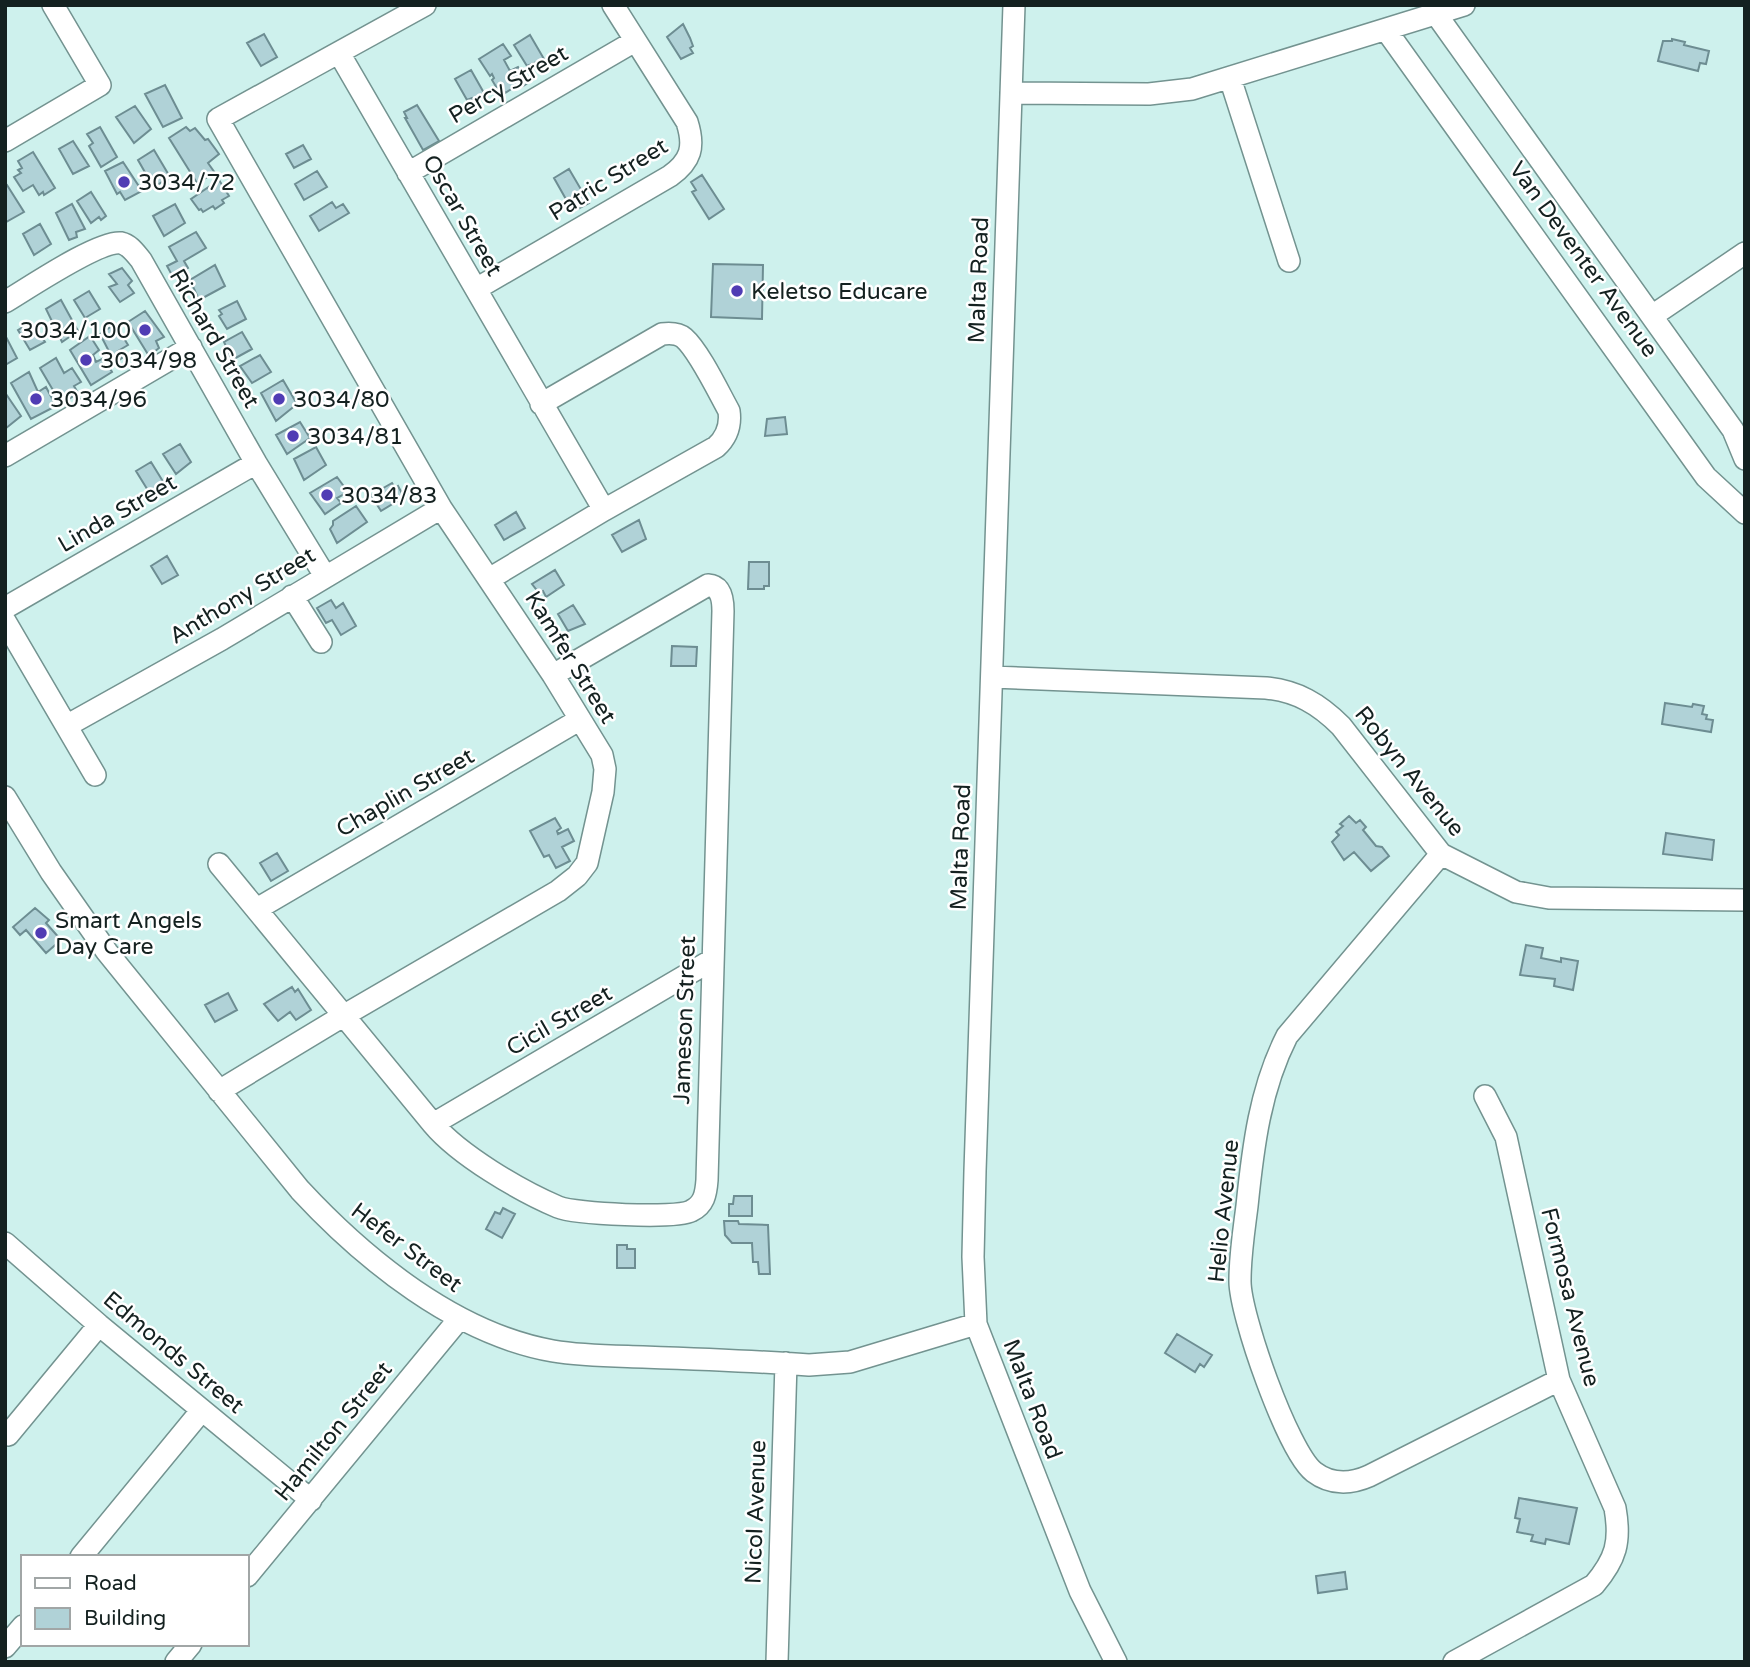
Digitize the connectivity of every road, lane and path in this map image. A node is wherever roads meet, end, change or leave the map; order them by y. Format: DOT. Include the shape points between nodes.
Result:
graph roads {
  1 [pos="53,5"];
  2 [pos="425,5"];
  3 [pos="612,5"];
  4 [pos="1014,5"];
  5 [pos="1464,5"];
  6 [pos="1436,14"];
  7 [pos="1386,30"];
  8 [pos="635,41"];
  9 [pos="340,53"];
  10 [pos="1230,78"];
  11 [pos="1011,93"];
  12 [pos="5,141"];
  13 [pos="408,173"];
  14 [pos="1745,253"];
  15 [pos="1289,261"];
  16 [pos="476,289"];
  17 [pos="5,302"];
  18 [pos="1652,316"];
  19 [pos="191,347"];
  20 [pos="541,404"];
  21 [pos="5,456"];
  22 [pos="1745,458"];
  23 [pos="256,463"];
  24 [pos="441,508"];
  25 [pos="604,510"];
  26 [pos="1745,513"];
  27 [pos="325,576"];
  28 [pos="489,579"];
  29 [pos="292,596"];
  30 [pos="5,608"];
  31 [pos="5,621"];
  32 [pos="321,642"];
  33 [pos="553,675"];
  34 [pos="992,677"];
  35 [pos="579,720"];
  36 [pos="68,725"];
  37 [pos="95,775"];
  38 [pos="5,797"];
  39 [pos="1441,854"];
  40 [pos="219,864"];
  41 [pos="1745,900"];
  42 [pos="257,909"];
  43 [pos="712,961"];
  44 [pos="344,1016"];
  45 [pos="219,1091"];
  46 [pos="1485,1096"];
  47 [pos="433,1124"];
  48 [pos="5,1243"];
  49 [pos="459,1319"];
  50 [pos="976,1324"];
  51 [pos="99,1325"];
  52 [pos="786,1363"];
  53 [pos="1559,1380"];
  54 [pos="202,1410"];
  55 [pos="8,1435"];
  56 [pos="311,1500"];
  57 [pos="83,1555"];
  58 [pos="248,1575"];
  59 [pos="21,1628"];
  60 [pos="189,1646"];
  61 [pos="5,1647"];
  62 [pos="176,1662"];
  63 [pos="777,1662"];
  64 [pos="1116,1662"];
  65 [pos="1454,1662"];
  1 -- 12 [label="street" via="100,85"];
  2 -- 9 [label="street"];
  3 -- 8 [label="street, Patric Street"];
  4 -- 11 [label="street, Malta Road"];
  5 -- 6 [label="street"];
  6 -- 7 [label="street"];
  6 -- 18 [label="street, Van Deventer Avenue"];
  7 -- 10 [label="street"];
  7 -- 26 [label="street, Van Deventer Avenue" via="1706,477"];
  8 -- 13 [label="street, Percy Street"];
  8 -- 16 [label="street, Patric Street" via="687,122 692,142 688,160 670,176"];
  9 -- 13 [label="street, Oscar Street"];
  9 -- 24 [label="street, Kamfer Street" via="218,119"];
  10 -- 11 [label="street" via="1149,94"];
  10 -- 15 [label="street"];
  11 -- 34 [label="street, Malta Road"];
  13 -- 16 [label="street, Oscar Street"];
  14 -- 18 [label="street"];
  16 -- 20 [label="street, Oscar Street"];
  17 -- 19 [label="street, Richard Street" via="92,251 123,244 141,260"];
  18 -- 22 [label="street, Van Deventer Avenue" via="1733,430"];
  19 -- 21 [label="street"];
  19 -- 23 [label="street, Richard Street"];
  20 -- 25 [label="street, Oscar Street"];
  20 -- 25 [label="street" via="662,334 681,336 696,354 729,411 726,435 716,447"];
  23 -- 27 [label="street, Richard Street"];
  23 -- 30 [label="street, Linda Street"];
  24 -- 27 [label="street, Anthony Street"];
  24 -- 28 [label="street, Kamfer Street"];
  25 -- 28 [label="street"];
  27 -- 29 [label="street, Anthony Street"];
  28 -- 33 [label="street, Kamfer Street"];
  29 -- 32 [label="street"];
  29 -- 36 [label="street, Anthony Street"];
  31 -- 36 [label="street"];
  33 -- 35 [label="street, Kamfer Street"];
  33 -- 43 [label="street, Jameson Street" via="708,585 720,593"];
  34 -- 39 [label="street, Robyn Avenue" via="1266,688 1297,694 1341,726"];
  34 -- 50 [label="street, Malta Road" via="973,1257"];
  35 -- 42 [label="street, Chaplin Street"];
  35 -- 44 [label="street, Kamfer Street" via="602,755 605,769 583,870 558,891"];
  36 -- 37 [label="street"];
  38 -- 45 [label="street, Hefer Street" via="77,911"];
  39 -- 41 [label="street, Robyn Avenue" via="1502,886 1535,896"];
  39 -- 53 [label="street, Helio Avenue" via="1287,1035 1276,1058 1262,1101 1251,1171 1241,1299 1276,1404 1299,1452 1314,1473 1338,1482 1369,1476"];
  40 -- 42 [label="street"];
  42 -- 44 [label="street"];
  43 -- 47 [label="street, Cicil Street"];
  43 -- 47 [label="street, Jameson Street" via="706,1193 694,1210 665,1215 559,1208 456,1148"];
  44 -- 45 [label="street, Kamfer Street"];
  44 -- 47 [label="street, Jameson Street"];
  45 -- 49 [label="street, Hefer Street" via="300,1190 348,1240"];
  46 -- 53 [label="street, Formosa Avenue" via="1506,1137"];
  48 -- 51 [label="street, Edmonds Street"];
  49 -- 52 [label="street, Hefer Street" via="554,1351"];
  49 -- 56 [label="street, Hamilton Street"];
  50 -- 52 [label="street, Hefer Street" via="850,1362"];
  50 -- 64 [label="street, Malta Road" via="1080,1591"];
  51 -- 54 [label="street, Edmonds Street"];
  51 -- 55 [label="street"];
  52 -- 63 [label="street, Nicol Avenue"];
  53 -- 65 [label="street, Formosa Avenue" via="1615,1508 1616,1550 1594,1585"];
  54 -- 56 [label="street, Edmonds Street"];
  54 -- 57 [label="street"];
  56 -- 58 [label="street, Hamilton Street"];
  59 -- 61 [label="street"];
  60 -- 62 [label="street"];
}
